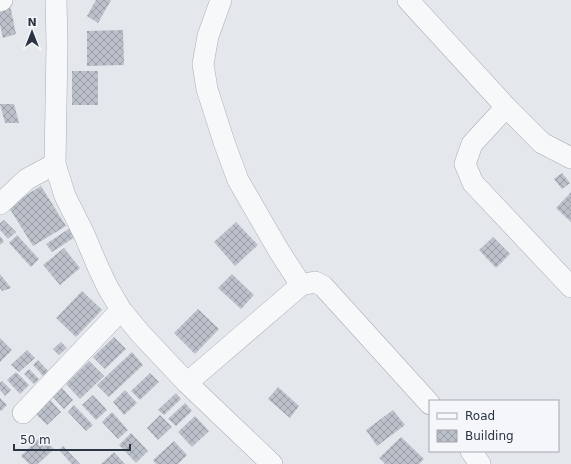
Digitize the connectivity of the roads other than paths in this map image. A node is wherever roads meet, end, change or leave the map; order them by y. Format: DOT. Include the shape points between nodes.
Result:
graph roads {
  1 [pos="56,0"];
  2 [pos="222,0"];
  3 [pos="408,0"];
  4 [pos="506,107"];
  5 [pos="571,158"];
  6 [pos="55,164"];
  7 [pos="0,204"];
  8 [pos="301,285"];
  9 [pos="571,287"];
  10 [pos="121,310"];
  11 [pos="187,383"];
  12 [pos="429,403"];
  13 [pos="23,413"];
  14 [pos="472,452"];
  15 [pos="272,464"];
  16 [pos="480,464"];
  1 -- 6 [label="street"];
  2 -- 8 [label="street" via="208,36 203,64 207,89 238,180"];
  3 -- 4 [label="street"];
  4 -- 5 [label="street" via="542,143"];
  4 -- 9 [label="street" via="472,144 465,164 473,183"];
  6 -- 7 [label="street" via="27,179"];
  6 -- 10 [label="street" via="65,196"];
  8 -- 11 [label="street"];
  8 -- 12 [label="street" via="315,282 323,286"];
  10 -- 11 [label="street"];
  10 -- 13 [label="street"];
  11 -- 15 [label="street"];
  14 -- 16 [label="street"];
}
